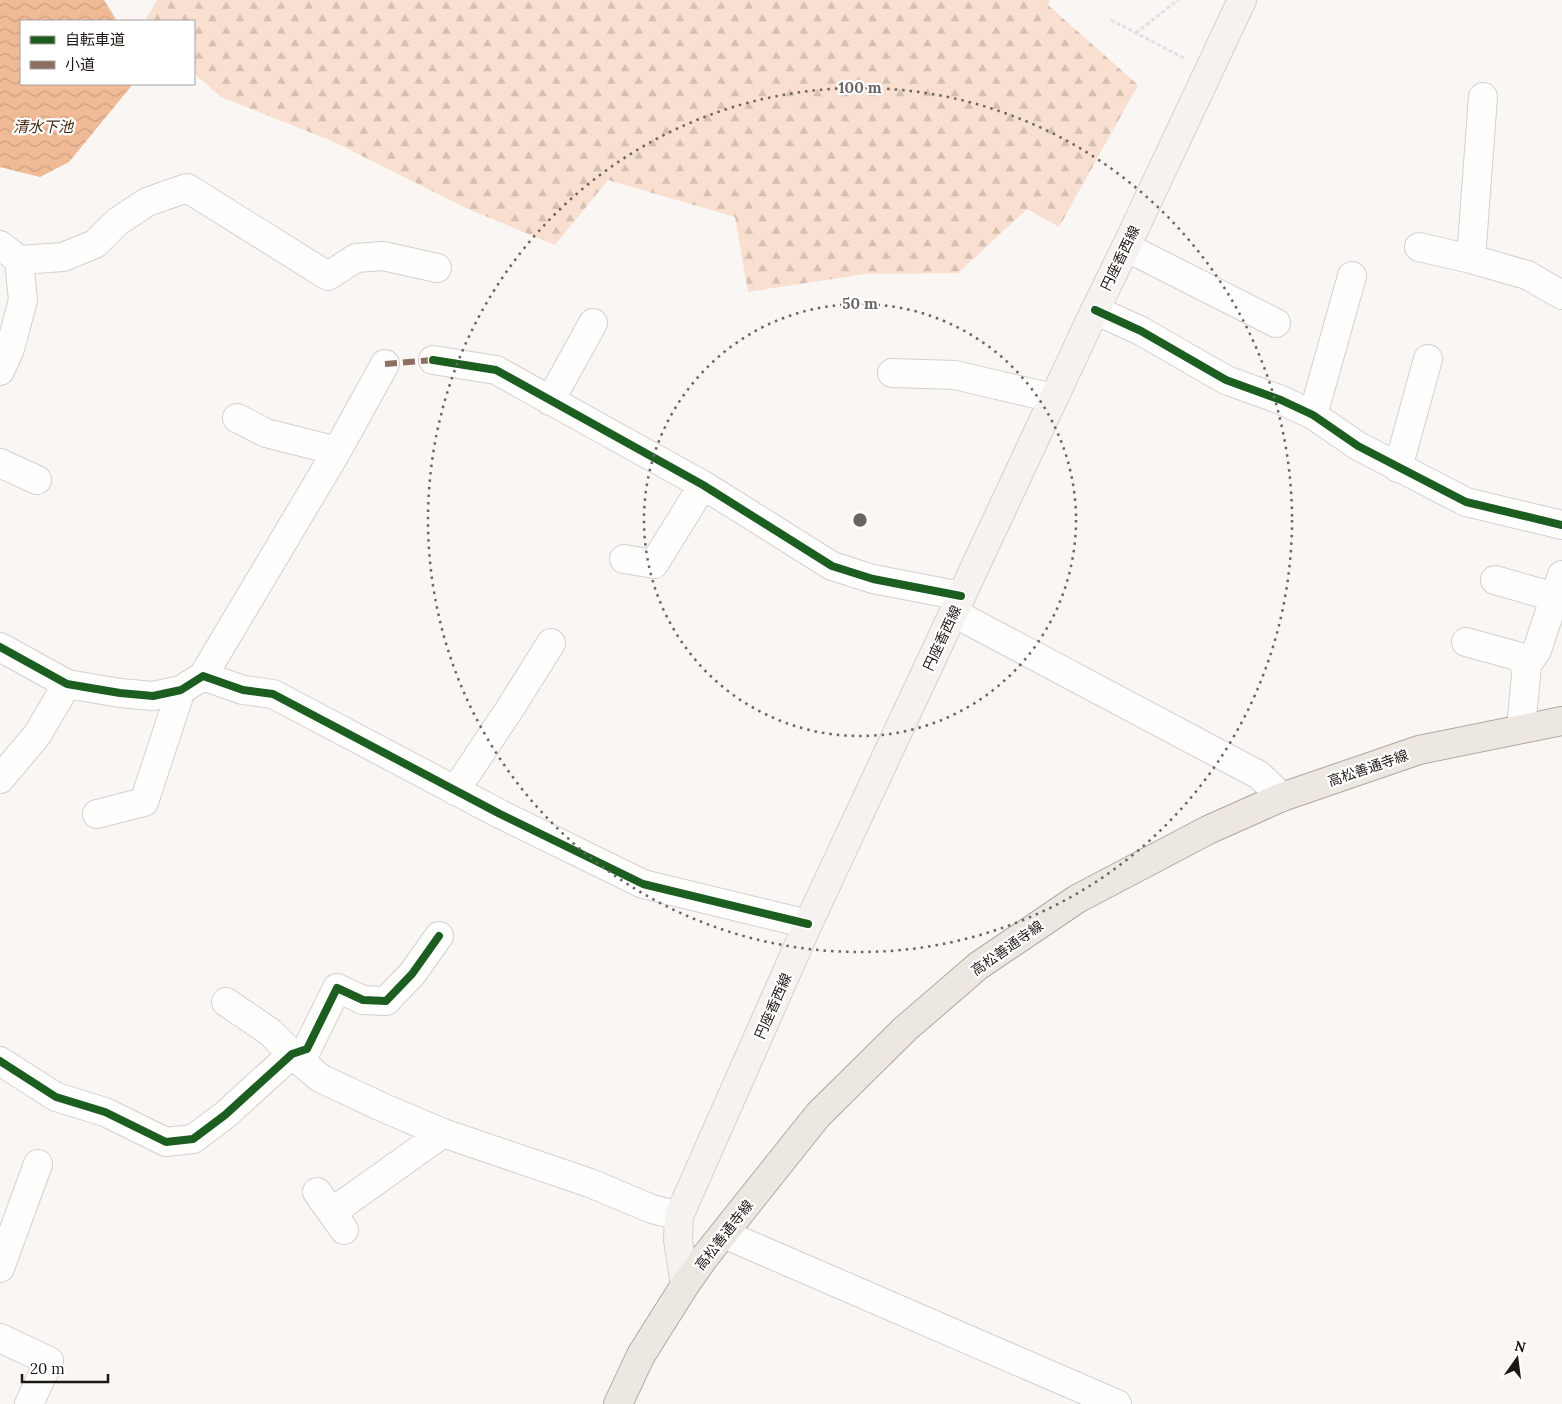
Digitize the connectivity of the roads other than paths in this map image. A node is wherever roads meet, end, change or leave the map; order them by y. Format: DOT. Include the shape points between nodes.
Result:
graph roads {
  1 [pos="1242,0"];
  2 [pos="1482,97"];
  3 [pos="1126,247"];
  4 [pos="1418,247"];
  5 [pos="9,252"];
  6 [pos="1471,259"];
  7 [pos="437,268"];
  8 [pos="1352,276"];
  9 [pos="1562,295"];
  10 [pos="1095,310"];
  11 [pos="592,323"];
  12 [pos="1276,323"];
  13 [pos="1428,359"];
  14 [pos="433,360"];
  15 [pos="385,364"];
  16 [pos="0,372"];
  17 [pos="892,373"];
  18 [pos="1053,398"];
  19 [pos="550,401"];
  20 [pos="1314,416"];
  21 [pos="237,418"];
  22 [pos="336,451"];
  23 [pos="0,463"];
  24 [pos="1398,468"];
  25 [pos="36,480"];
  26 [pos="703,485"];
  27 [pos="1562,525"];
  28 [pos="624,559"];
  29 [pos="1495,580"];
  30 [pos="1558,586"];
  31 [pos="957,604"];
  32 [pos="1466,642"];
  33 [pos="551,643"];
  34 [pos="0,647"];
  35 [pos="1527,665"];
  36 [pos="192,683"];
  37 [pos="67,684"];
  38 [pos="1562,720"];
  39 [pos="1521,728"];
  40 [pos="0,779"];
  41 [pos="455,791"];
  42 [pos="1282,797"];
  43 [pos="96,814"];
  44 [pos="808,924"];
  45 [pos="439,936"];
  46 [pos="226,1002"];
  47 [pos="292,1054"];
  48 [pos="0,1061"];
  49 [pos="443,1134"];
  50 [pos="38,1164"];
  51 [pos="331,1211"];
  52 [pos="679,1216"];
  53 [pos="724,1234"];
  54 [pos="0,1268"];
  55 [pos="685,1285"];
  56 [pos="0,1338"];
  57 [pos="28,1404"];
  58 [pos="618,1404"];
  59 [pos="1117,1404"];
  1 -- 3 [label="main road, 円座香西線"];
  2 -- 6 [label="street"];
  3 -- 10 [label="main road, 円座香西線"];
  3 -- 12 [label="street"];
  4 -- 6 [label="street"];
  5 -- 7 [label="street" via="63,257 95,244 117,222 148,202 187,188 328,276 356,258 383,256"];
  5 -- 16 [label="street" via="23,300 10,349"];
  6 -- 9 [label="street" via="1527,275"];
  8 -- 20 [label="street"];
  10 -- 18 [label="main road, 円座香西線"];
  10 -- 20 [label="street" via="1141,331 1226,380"];
  11 -- 19 [label="street"];
  13 -- 24 [label="street"];
  14 -- 19 [label="street" via="496,370"];
  15 -- 22 [label="street"];
  17 -- 18 [label="street" via="954,375"];
  18 -- 31 [label="main road, 円座香西線"];
  19 -- 26 [label="street"];
  20 -- 24 [label="street"];
  21 -- 22 [label="street" via="266,433"];
  22 -- 36 [label="street"];
  23 -- 25 [label="street"];
  24 -- 27 [label="street" via="1466,502"];
  26 -- 28 [label="street" via="654,564"];
  26 -- 31 [label="street" via="832,566"];
  29 -- 30 [label="street"];
  30 -- 35 [label="street" via="1537,650"];
  31 -- 42 [label="street" via="1259,775"];
  31 -- 44 [label="main road, 円座香西線"];
  32 -- 35 [label="street" via="1517,656"];
  33 -- 41 [label="street"];
  34 -- 37 [label="street"];
  35 -- 39 [label="street"];
  36 -- 37 [label="street" via="153,696"];
  36 -- 41 [label="street" via="273,694"];
  36 -- 43 [label="street" via="144,802"];
  37 -- 40 [label="street" via="37,736"];
  38 -- 39 [label="main road, 高松善通寺線"];
  39 -- 42 [label="main road, 高松善通寺線" via="1419,750"];
  41 -- 44 [label="street" via="643,884"];
  42 -- 53 [label="main road, 高松善通寺線" via="1208,830 1076,900 978,966 906,1029 818,1116"];
  44 -- 52 [label="main road, 円座香西線"];
  45 -- 47 [label="street" via="412,974 386,1001 362,1000 337,988 307,1049"];
  46 -- 47 [label="street" via="270,1032"];
  47 -- 48 [label="street" via="225,1115 193,1139 166,1142 105,1112 56,1097"];
  47 -- 49 [label="street" via="320,1078"];
  49 -- 51 [label="street"];
  49 -- 52 [label="street" via="590,1182 652,1209"];
  50 -- 54 [label="street"];
  52 -- 55 [label="main road, 円座香西線" via="678,1240"];
  53 -- 55 [label="main road, 高松善通寺線"];
  53 -- 59 [label="street"];
  55 -- 58 [label="main road, 高松善通寺線" via="641,1355"];
  56 -- 57 [label="street" via="49,1361"];
}
